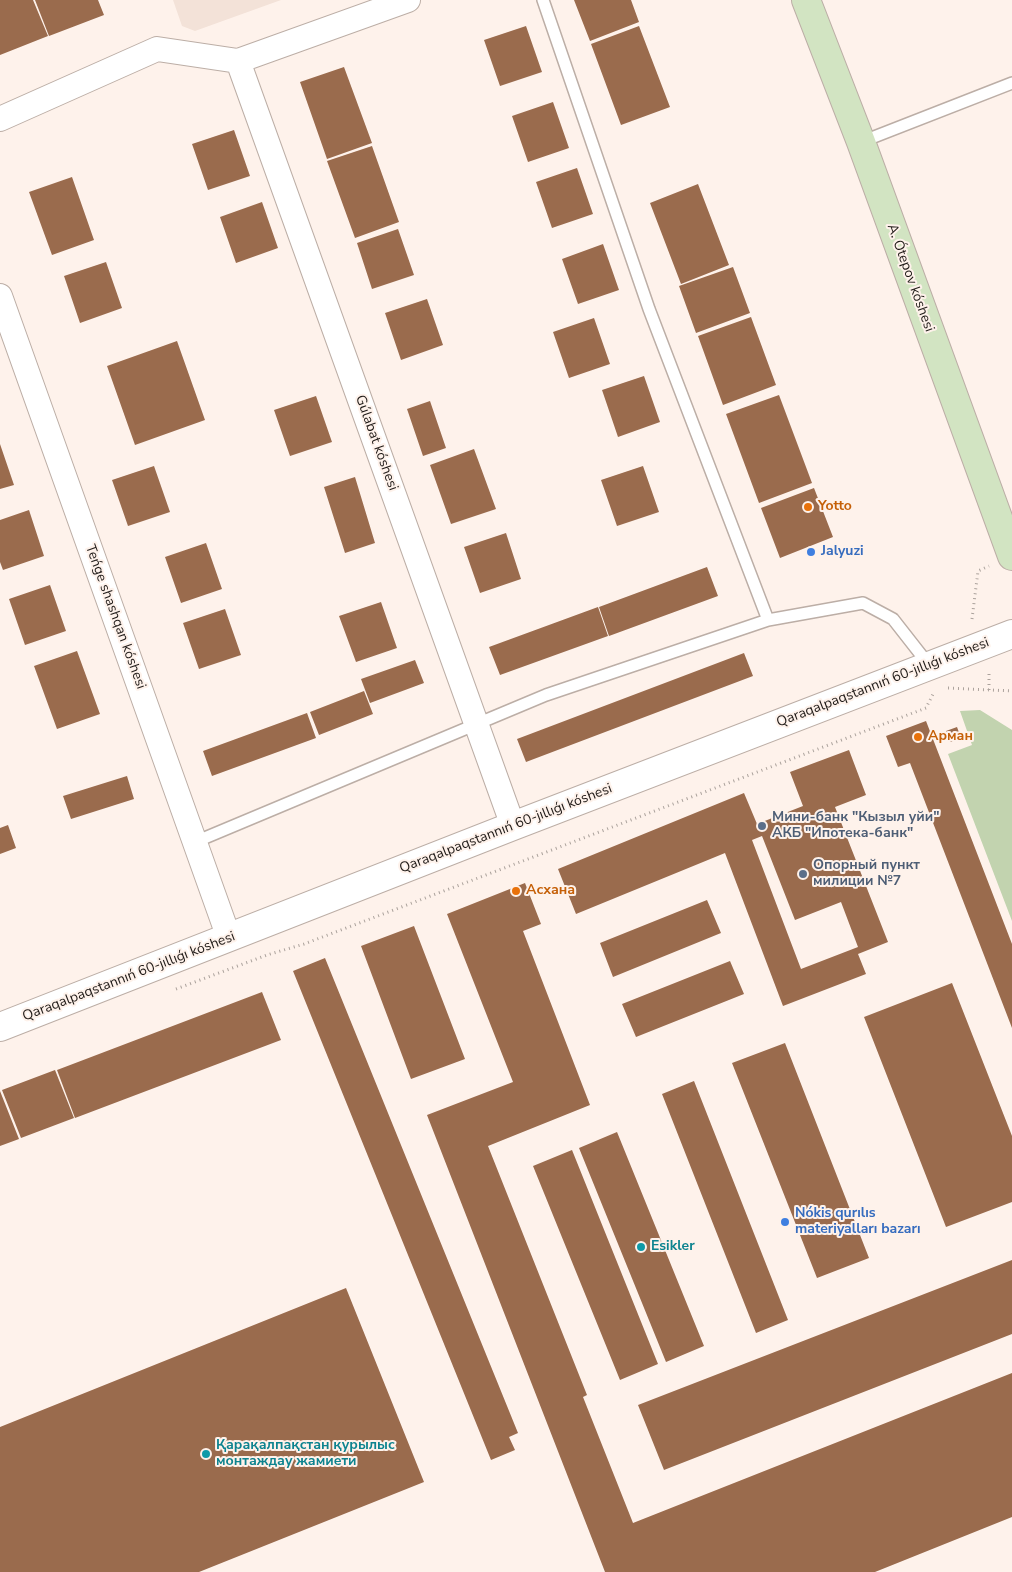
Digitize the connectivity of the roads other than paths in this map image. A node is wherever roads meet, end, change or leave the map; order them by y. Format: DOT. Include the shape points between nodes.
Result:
graph roads {
  1 [pos="408,0"];
  2 [pos="543,0"];
  3 [pos="806,0"];
  4 [pos="238,61"];
  5 [pos="1012,83"];
  6 [pos="0,119"];
  7 [pos="861,142"];
  8 [pos="0,296"];
  9 [pos="1002,561"];
  10 [pos="768,620"];
  11 [pos="1012,634"];
  12 [pos="933,676"];
  13 [pos="477,724"];
  14 [pos="513,826"];
  15 [pos="195,842"];
  16 [pos="229,938"];
  17 [pos="0,1027"];
  1 -- 4 [label="street"];
  2 -- 10 [label="lane" via="649,309"];
  3 -- 7 [label="main road, A. Ótepov kóshesi"];
  4 -- 6 [label="street" via="157,49"];
  4 -- 13 [label="street, Gúlabat kóshesi"];
  5 -- 7 [label="lane"];
  7 -- 9 [label="main road, A. Ótepov kóshesi"];
  8 -- 15 [label="street, Teńge shashqan kóshesi"];
  10 -- 12 [label="lane" via="863,603 893,619"];
  10 -- 13 [label="lane" via="546,695"];
  11 -- 12 [label="street, Qaraqalpaqstannıń 60-jıllıǵı kóshesi"];
  12 -- 14 [label="street, Qaraqalpaqstannıń 60-jıllıǵı kóshesi"];
  13 -- 14 [label="street, Gúlabat kóshesi"];
  13 -- 15 [label="lane"];
  14 -- 16 [label="street, Qaraqalpaqstannıń 60-jıllıǵı kóshesi"];
  15 -- 16 [label="street, Teńge shashqan kóshesi"];
  16 -- 17 [label="street, Qaraqalpaqstannıń 60-jıllıǵı kóshesi"];
}
